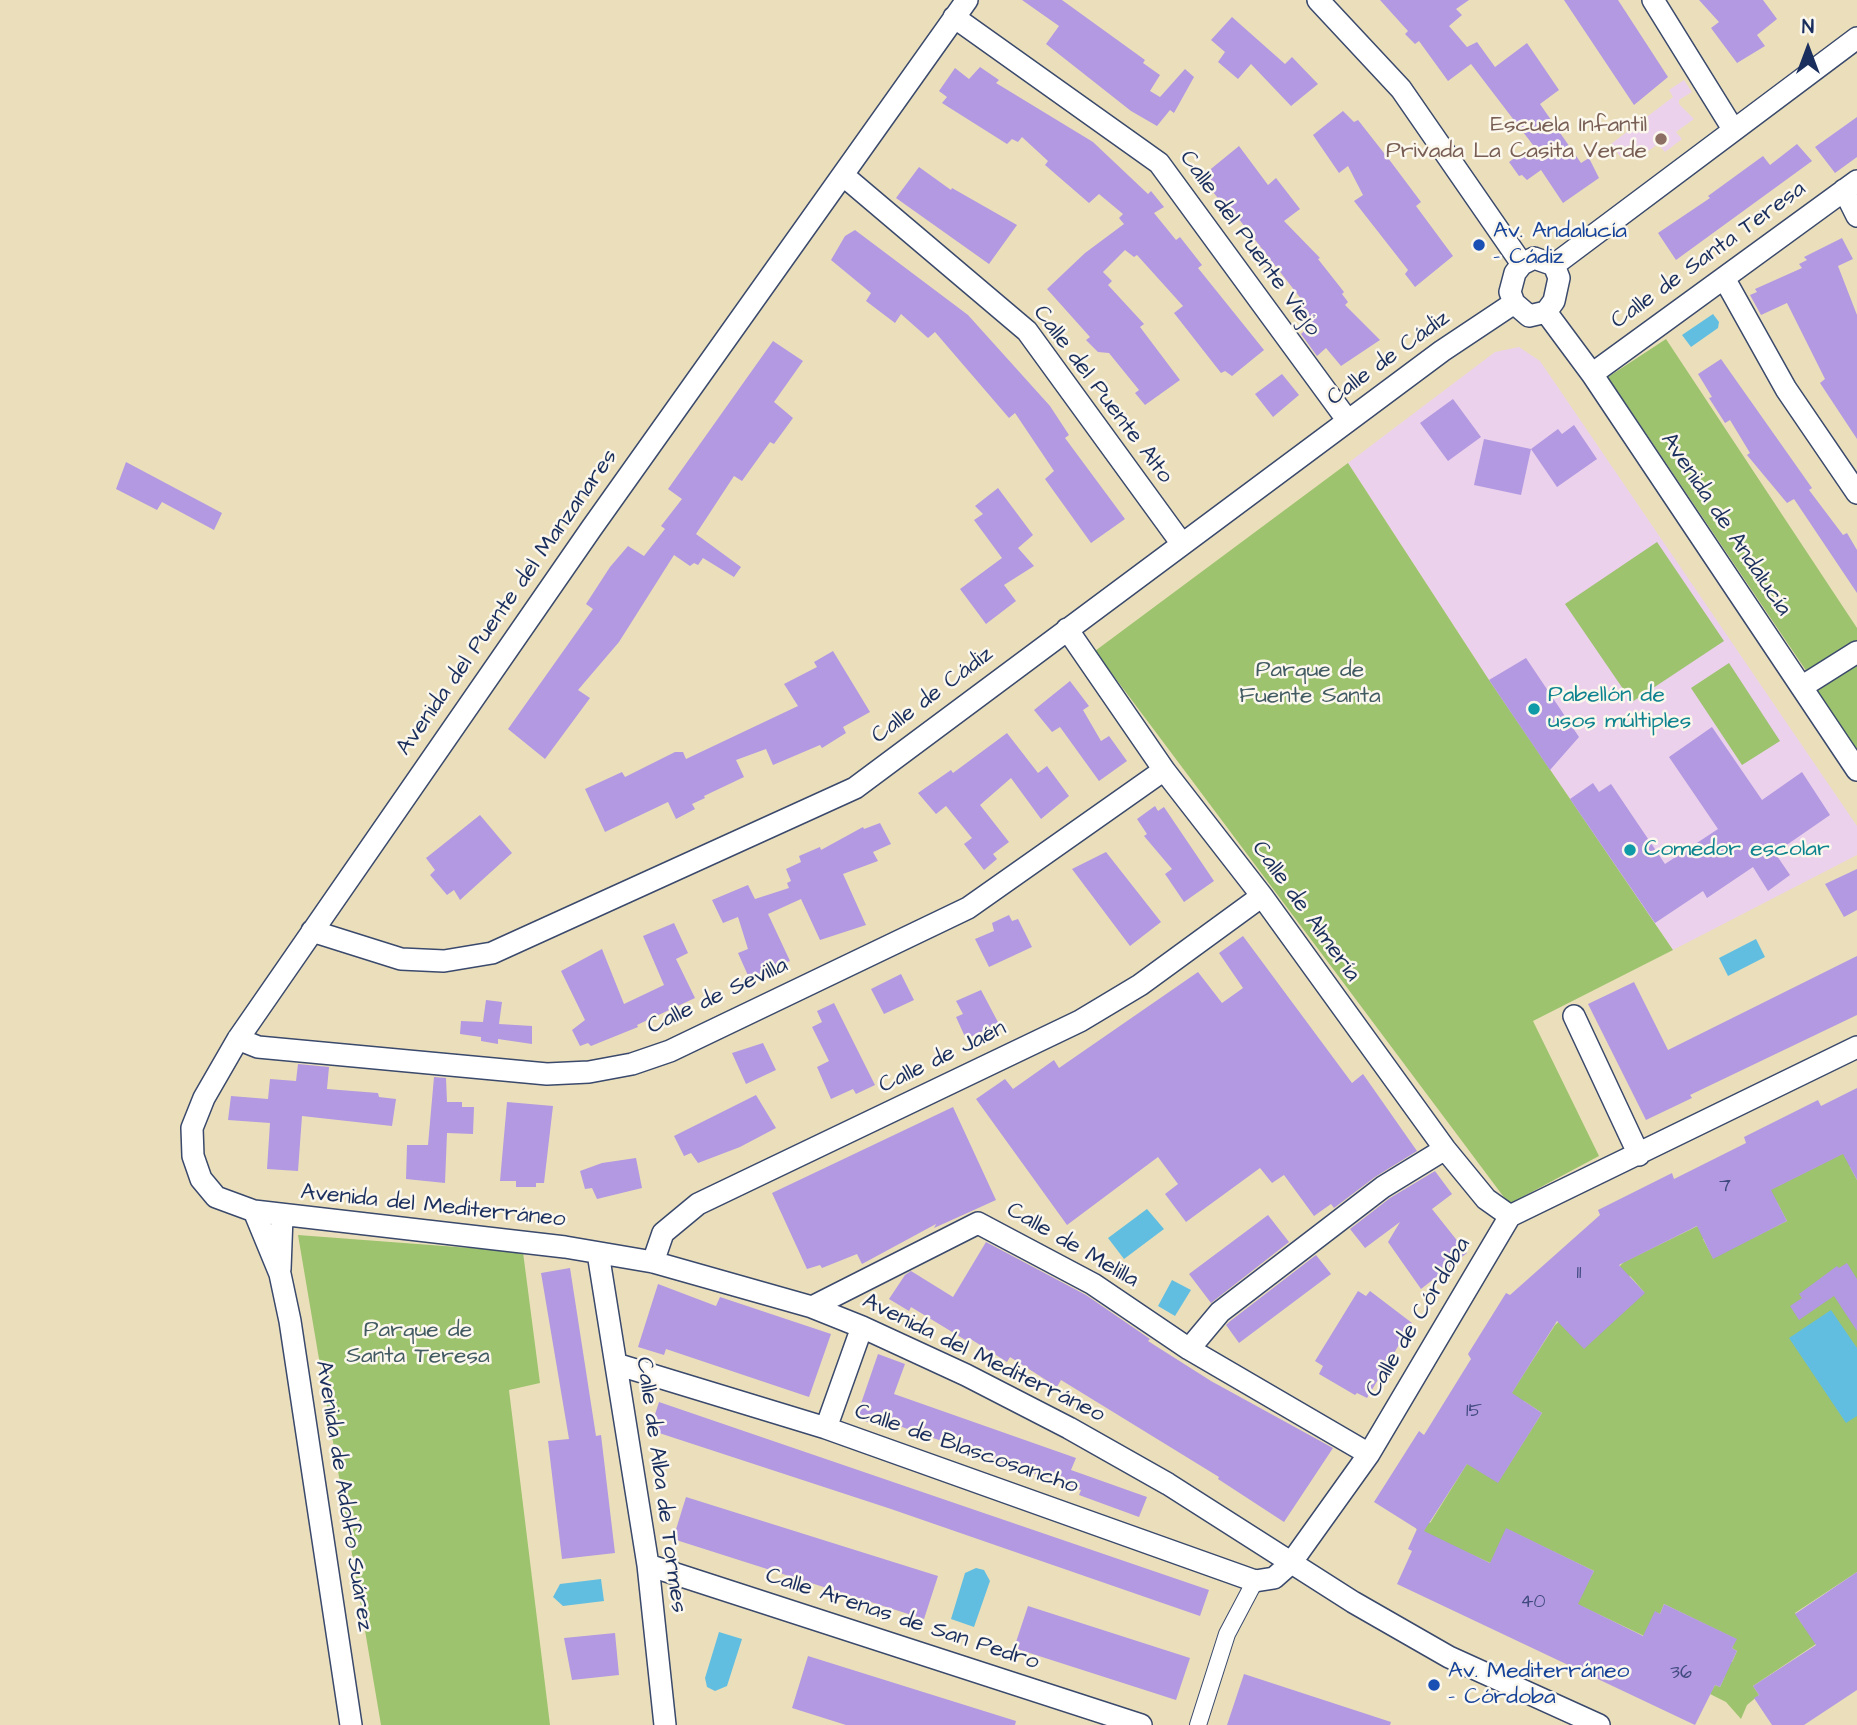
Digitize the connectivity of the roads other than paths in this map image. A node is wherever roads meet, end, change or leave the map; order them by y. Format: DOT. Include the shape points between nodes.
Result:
graph roads {
  1 [pos="967,0"];
  2 [pos="1318,0"];
  3 [pos="1653,0"];
  4 [pos="954,18"];
  5 [pos="1857,38"];
  6 [pos="1733,129"];
  7 [pos="844,176"];
  8 [pos="1851,186"];
  9 [pos="1857,216"];
  10 [pos="1522,264"];
  11 [pos="1554,265"];
  12 [pos="1724,278"];
  13 [pos="1514,303"];
  14 [pos="1546,312"];
  15 [pos="1592,374"];
  16 [pos="1348,421"];
  17 [pos="1857,493"];
  18 [pos="1182,544"];
  19 [pos="1068,629"];
  20 [pos="1857,652"];
  21 [pos="1803,686"];
  22 [pos="1857,769"];
  23 [pos="1164,770"];
  24 [pos="1262,896"];
  25 [pos="312,931"];
  26 [pos="1574,1016"];
  27 [pos="238,1039"];
  28 [pos="1857,1046"];
  29 [pos="1445,1149"];
  30 [pos="1639,1155"];
  31 [pos="254,1211"];
  32 [pos="282,1216"];
  33 [pos="1510,1216"];
  34 [pos="598,1253"];
  35 [pos="653,1262"];
  36 [pos="280,1275"];
  37 [pos="812,1307"];
  38 [pos="862,1327"];
  39 [pos="1189,1349"];
  40 [pos="616,1364"];
  41 [pos="826,1428"];
  42 [pos="1369,1454"];
  43 [pos="1291,1563"];
  44 [pos="648,1565"];
  45 [pos="1255,1581"];
  46 [pos="351,1725"];
  47 [pos="665,1725"];
  48 [pos="1141,1725"];
  49 [pos="1198,1725"];
  50 [pos="1599,1725"];
  1 -- 4 [label="street, Avenida del Puente del Manzanares"];
  2 -- 10 [label="street" via="1401,89"];
  3 -- 6 [label="street"];
  4 -- 7 [label="street, Avenida del Puente del Manzanares"];
  4 -- 16 [label="street, Calle del Puente Viejo" via="1159,163"];
  5 -- 6 [label="street"];
  6 -- 11 [label="street"];
  7 -- 18 [label="street, Calle del Puente Alto" via="1027,331"];
  7 -- 25 [label="street, Avenida del Puente del Manzanares"];
  8 -- 9 [label="street"];
  8 -- 12 [label="street, Calle de Santa Teresa"];
  10 -- 11 [label="street" via="1534,258"];
  10 -- 13 [label="street" via="1511,283"];
  11 -- 14 [label="street" via="1558,290"];
  12 -- 15 [label="street, Calle de Santa Teresa"];
  12 -- 17 [label="street" via="1786,389"];
  13 -- 14 [label="street" via="1529,316"];
  13 -- 16 [label="street, Calle de Cádiz"];
  14 -- 15 [label="street, Avenida de Andalucía"];
  15 -- 21 [label="street, Avenida de Andalucía"];
  16 -- 18 [label="street, Calle de Cádiz"];
  18 -- 19 [label="street, Calle de Cádiz"];
  19 -- 23 [label="street, Calle de Almería"];
  19 -- 25 [label="street, Calle de Cádiz" via="855,788 492,953 444,961 401,959"];
  20 -- 21 [label="street"];
  21 -- 22 [label="street, Avenida de Andalucía"];
  23 -- 24 [label="street, Calle de Almería"];
  23 -- 27 [label="street, Calle de Sevilla" via="968,908 670,1051 632,1064 547,1074 258,1047"];
  24 -- 29 [label="street, Calle de Almería"];
  24 -- 35 [label="street, Calle de Jaén" via="1140,985 1080,1021 698,1204 663,1233"];
  25 -- 27 [label="street, Avenida del Puente del Manzanares"];
  26 -- 30 [label="street"];
  27 -- 31 [label="street, Avenida del Puente del Manzanares" via="192,1128 193,1156 201,1179 216,1197"];
  28 -- 30 [label="street"];
  29 -- 33 [label="street, Calle de Almería" via="1486,1199"];
  29 -- 39 [label="street" via="1383,1187 1220,1312"];
  30 -- 33 [label="street"];
  31 -- 32 [label="street, Avenida del Puente del Manzanares"];
  31 -- 36 [label="street, Avenida de Adolfo Suárez"];
  32 -- 34 [label="street, Avenida del Mediterráneo"];
  32 -- 36 [label="street, Avenida de Adolfo Suárez"];
  33 -- 42 [label="street, Calle de Córdoba"];
  34 -- 35 [label="street, Avenida del Mediterráneo"];
  34 -- 40 [label="street, Calle de Alba de Tormes"];
  35 -- 37 [label="street, Avenida del Mediterráneo"];
  36 -- 46 [label="street, Avenida de Adolfo Suárez"];
  37 -- 38 [label="street, Avenida del Mediterráneo"];
  37 -- 39 [label="street, Calle de Melilla" via="978,1223 1093,1284"];
  38 -- 41 [label="street"];
  38 -- 43 [label="street, Avenida del Mediterráneo" via="1069,1428"];
  39 -- 42 [label="street, Calle de Melilla"];
  40 -- 41 [label="street, Calle de Blascosancho"];
  40 -- 44 [label="street, Calle de Alba de Tormes"];
  41 -- 45 [label="street, Calle de Blascosancho"];
  42 -- 43 [label="street, Calle de Córdoba"];
  43 -- 45 [label="street" via="1274,1578"];
  43 -- 50 [label="street, Avenida del Mediterráneo" via="1449,1657"];
  44 -- 47 [label="street, Calle de Alba de Tormes"];
  44 -- 48 [label="street, Calle Arenas de San Pedro"];
  45 -- 49 [label="street" via="1227,1634"];
}
